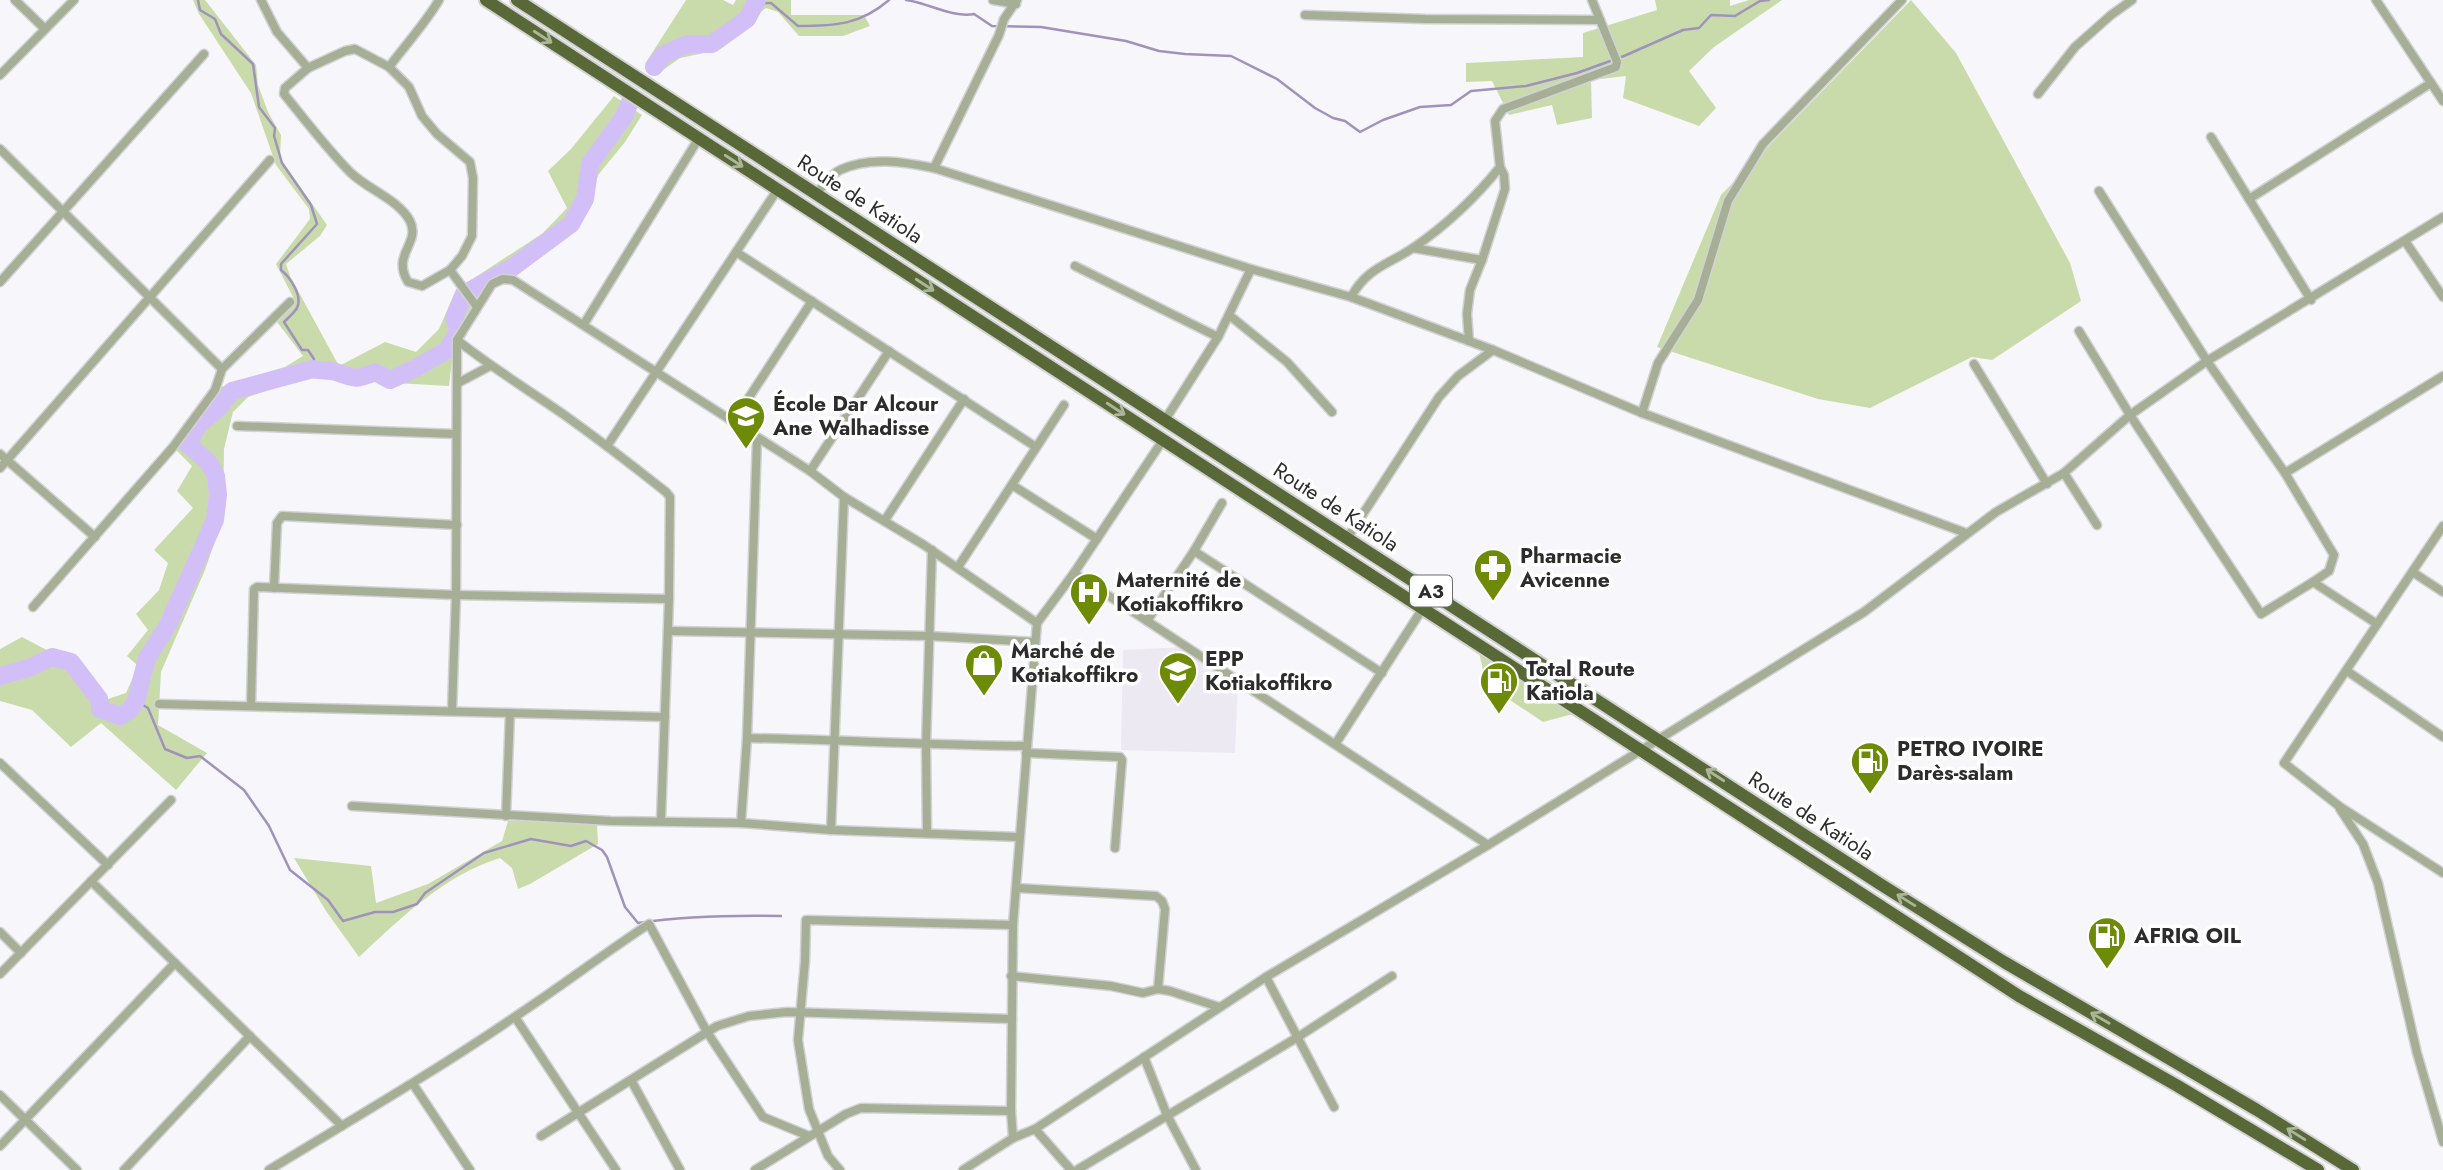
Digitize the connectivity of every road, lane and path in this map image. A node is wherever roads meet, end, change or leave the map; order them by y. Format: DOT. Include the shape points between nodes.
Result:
graph roads {
  1 [pos="15,0"];
  2 [pos="74,0"];
  3 [pos="261,0"];
  4 [pos="439,0"];
  5 [pos="486,0"];
  6 [pos="517,0"];
  7 [pos="993,0"];
  8 [pos="1592,0"];
  9 [pos="1902,0"];
  10 [pos="2132,0"];
  11 [pos="2376,0"];
  12 [pos="1017,2"];
  13 [pos="1306,15"];
  14 [pos="1600,20"];
  15 [pos="45,29"];
  16 [pos="204,54"];
  17 [pos="389,67"];
  18 [pos="307,68"];
  19 [pos="0,75"];
  20 [pos="2431,83"];
  21 [pos="2038,94"];
  22 [pos="2443,102"];
  23 [pos="2211,137"];
  24 [pos="699,138"];
  25 [pos="0,149"];
  26 [pos="270,160"];
  27 [pos="1500,167"];
  28 [pos="934,168"];
  29 [pos="778,189"];
  30 [pos="2099,191"];
  31 [pos="816,194"];
  32 [pos="2249,199"];
  33 [pos="63,212"];
  34 [pos="2443,217"];
  35 [pos="2405,241"];
  36 [pos="1413,248"];
  37 [pos="736,252"];
  38 [pos="1482,260"];
  39 [pos="1074,266"];
  40 [pos="1251,269"];
  41 [pos="450,270"];
  42 [pos="0,282"];
  43 [pos="1351,296"];
  44 [pos="149,298"];
  45 [pos="2443,298"];
  46 [pos="2311,300"];
  47 [pos="812,301"];
  48 [pos="290,303"];
  49 [pos="477,307"];
  50 [pos="1229,314"];
  51 [pos="584,324"];
  52 [pos="2079,331"];
  53 [pos="1218,337"];
  54 [pos="457,340"];
  55 [pos="1469,341"];
  56 [pos="1493,350"];
  57 [pos="889,351"];
  58 [pos="2207,361"];
  59 [pos="1974,364"];
  60 [pos="490,366"];
  61 [pos="222,369"];
  62 [pos="657,373"];
  63 [pos="2443,376"];
  64 [pos="458,383"];
  65 [pos="964,399"];
  66 [pos="1064,405"];
  67 [pos="1332,412"];
  68 [pos="1642,413"];
  69 [pos="2130,415"];
  70 [pos="1165,420"];
  71 [pos="733,422"];
  72 [pos="237,426"];
  73 [pos="456,434"];
  74 [pos="757,439"];
  75 [pos="1163,440"];
  76 [pos="607,446"];
  77 [pos="1037,447"];
  78 [pos="4,457"];
  79 [pos="0,468"];
  80 [pos="810,471"];
  81 [pos="2064,472"];
  82 [pos="2286,473"];
  83 [pos="2047,484"];
  84 [pos="1012,485"];
  85 [pos="844,497"];
  86 [pos="1222,503"];
  87 [pos="885,520"];
  88 [pos="2097,524"];
  89 [pos="457,525"];
  90 [pos="2443,526"];
  91 [pos="1966,533"];
  92 [pos="95,537"];
  93 [pos="1348,537"];
  94 [pos="1097,539"];
  95 [pos="932,550"];
  96 [pos="1194,551"];
  97 [pos="958,567"];
  98 [pos="1074,573"];
  99 [pos="2414,573"];
  100 [pos="2313,582"];
  101 [pos="274,588"];
  102 [pos="2443,592"];
  103 [pos="456,595"];
  104 [pos="669,599"];
  105 [pos="33,607"];
  106 [pos="1423,608"];
  107 [pos="1147,621"];
  108 [pos="1037,623"];
  109 [pos="2377,624"];
  110 [pos="668,631"];
  111 [pos="751,634"];
  112 [pos="839,635"];
  113 [pos="929,636"];
  114 [pos="1035,642"];
  115 [pos="2347,671"];
  116 [pos="1382,673"];
  117 [pos="159,704"];
  118 [pos="251,705"];
  119 [pos="452,711"];
  120 [pos="510,713"];
  121 [pos="665,717"];
  122 [pos="2443,737"];
  123 [pos="747,738"];
  124 [pos="1658,738"];
  125 [pos="834,739"];
  126 [pos="1336,743"];
  127 [pos="926,745"];
  128 [pos="1026,749"];
  129 [pos="1641,749"];
  130 [pos="0,763"];
  131 [pos="171,800"];
  132 [pos="352,806"];
  133 [pos="2339,806"];
  134 [pos="506,816"];
  135 [pos="661,820"];
  136 [pos="741,823"];
  137 [pos="831,830"];
  138 [pos="927,833"];
  139 [pos="1019,837"];
  140 [pos="1488,845"];
  141 [pos="1115,848"];
  142 [pos="108,865"];
  143 [pos="2443,873"];
  144 [pos="91,881"];
  145 [pos="1016,888"];
  146 [pos="1013,925"];
  147 [pos="0,932"];
  148 [pos="21,953"];
  149 [pos="175,963"];
  150 [pos="0,974"];
  151 [pos="1012,976"];
  152 [pos="1392,976"];
  153 [pos="1266,977"];
  154 [pos="1158,989"];
  155 [pos="1219,1007"];
  156 [pos="800,1013"];
  157 [pos="515,1017"];
  158 [pos="1012,1019"];
  159 [pos="708,1032"];
  160 [pos="250,1036"];
  161 [pos="1298,1037"];
  162 [pos="1144,1057"];
  163 [pos="631,1080"];
  164 [pos="413,1084"];
  165 [pos="0,1095"];
  166 [pos="1334,1107"];
  167 [pos="1012,1111"];
  168 [pos="578,1113"];
  169 [pos="1167,1115"];
  170 [pos="25,1120"];
  171 [pos="342,1126"];
  172 [pos="1035,1129"];
  173 [pos="818,1131"];
  174 [pos="541,1136"];
  175 [pos="809,1136"];
  176 [pos="1013,1138"];
  177 [pos="2443,1142"];
  178 [pos="0,1146"];
  179 [pos="128,1168"];
  180 [pos="77,1170"];
  181 [pos="269,1170"];
  182 [pos="470,1170"];
  183 [pos="616,1170"];
  184 [pos="680,1170"];
  185 [pos="755,1170"];
  186 [pos="840,1170"];
  187 [pos="963,1170"];
  188 [pos="1071,1170"];
  189 [pos="1077,1170"];
  190 [pos="1196,1170"];
  191 [pos="2318,1170"];
  192 [pos="2353,1170"];
  1 -- 15 [label="street"];
  2 -- 15 [label="street"];
  3 -- 18 [label="street" via="277,32"];
  4 -- 17 [label="street"];
  5 -- 24 [label="highway, Route de Katiola / A3, one-way"];
  6 -- 31 [label="highway, Route de Katiola / A3"];
  7 -- 12 [label="street"];
  8 -- 14 [label="street"];
  9 -- 68 [label="street" via="1763,144 1728,201 1698,300 1658,363"];
  10 -- 21 [label="street" via="2075,47"];
  11 -- 20 [label="street"];
  12 -- 28 [label="street" via="1004,19"];
  13 -- 14 [label="street"];
  14 -- 27 [label="street" via="1617,62 1614,68 1503,109 1495,121"];
  15 -- 19 [label="street"];
  16 -- 33 [label="street"];
  17 -- 18 [label="street" via="355,49"];
  17 -- 41 [label="street" via="409,87 422,116 470,162 472,236"];
  18 -- 41 [label="street" via="284,94 352,174 404,213 413,234 401,264 408,282 422,286"];
  20 -- 22 [label="street"];
  20 -- 32 [label="street"];
  23 -- 32 [label="street"];
  24 -- 29 [label="highway, Route de Katiola / A3, one-way"];
  24 -- 51 [label="street"];
  25 -- 33 [label="street"];
  26 -- 44 [label="street"];
  27 -- 36 [label="street" via="1474,196"];
  27 -- 38 [label="street" via="1505,189"];
  28 -- 31 [label="street" via="894,161 867,163 838,170"];
  28 -- 40 [label="street"];
  29 -- 37 [label="street"];
  29 -- 75 [label="highway, Route de Katiola / A3, one-way"];
  30 -- 58 [label="street"];
  31 -- 70 [label="highway, Route de Katiola / A3"];
  32 -- 46 [label="street"];
  33 -- 42 [label="street"];
  33 -- 44 [label="street"];
  34 -- 35 [label="street"];
  35 -- 45 [label="street"];
  35 -- 46 [label="street"];
  36 -- 38 [label="street"];
  36 -- 43 [label="street" via="1370,272"];
  37 -- 47 [label="street"];
  37 -- 62 [label="street"];
  38 -- 55 [label="street" via="1470,290"];
  39 -- 53 [label="street"];
  40 -- 43 [label="street"];
  40 -- 50 [label="street"];
  41 -- 49 [label="street"];
  43 -- 55 [label="street"];
  44 -- 61 [label="street"];
  44 -- 78 [label="street"];
  46 -- 58 [label="street"];
  47 -- 57 [label="street"];
  47 -- 71 [label="street"];
  48 -- 61 [label="street"];
  49 -- 51 [label="street" via="492,284 513,280"];
  49 -- 54 [label="street"];
  50 -- 53 [label="street"];
  50 -- 67 [label="street" via="1287,362"];
  51 -- 62 [label="street"];
  52 -- 69 [label="street"];
  53 -- 70 [label="street"];
  54 -- 60 [label="street"];
  54 -- 64 [label="street"];
  55 -- 56 [label="street"];
  56 -- 68 [label="street"];
  56 -- 93 [label="street" via="1439,397"];
  57 -- 65 [label="street"];
  57 -- 80 [label="street"];
  58 -- 69 [label="street"];
  58 -- 82 [label="street"];
  59 -- 83 [label="street"];
  60 -- 64 [label="street"];
  60 -- 76 [label="street"];
  61 -- 92 [label="street" via="215,390 173,447"];
  62 -- 71 [label="street"];
  62 -- 76 [label="street"];
  63 -- 82 [label="street"];
  64 -- 73 [label="street"];
  65 -- 77 [label="street"];
  65 -- 87 [label="street"];
  66 -- 77 [label="street"];
  68 -- 91 [label="street"];
  69 -- 81 [label="street"];
  69 -- 100 [label="street" via="2261,614"];
  70 -- 93 [label="highway, Route de Katiola / A3"];
  71 -- 74 [label="street"];
  72 -- 73 [label="street"];
  73 -- 89 [label="street"];
  74 -- 80 [label="street"];
  74 -- 111 [label="street"];
  75 -- 94 [label="street"];
  75 -- 106 [label="highway, Route de Katiola / A3"];
  76 -- 104 [label="street" via="670,497"];
  77 -- 84 [label="street"];
  78 -- 79 [label="street"];
  78 -- 92 [label="street"];
  80 -- 85 [label="street"];
  81 -- 83 [label="street"];
  81 -- 88 [label="street"];
  82 -- 100 [label="street" via="2334,555 2329,571"];
  83 -- 91 [label="street"];
  84 -- 94 [label="street"];
  84 -- 97 [label="street"];
  85 -- 87 [label="street"];
  85 -- 112 [label="street"];
  86 -- 96 [label="street"];
  87 -- 95 [label="street"];
  89 -- 101 [label="street" via="282,516"];
  89 -- 103 [label="street"];
  90 -- 99 [label="street"];
  91 -- 124 [label="street" via="1864,612"];
  92 -- 105 [label="street"];
  93 -- 124 [label="highway, Route de Katiola / A3"];
  94 -- 98 [label="street"];
  95 -- 97 [label="street"];
  95 -- 113 [label="street"];
  96 -- 107 [label="street"];
  96 -- 116 [label="street"];
  97 -- 108 [label="street"];
  98 -- 107 [label="street"];
  98 -- 108 [label="street"];
  99 -- 102 [label="street"];
  99 -- 109 [label="street"];
  100 -- 109 [label="street"];
  101 -- 103 [label="street"];
  101 -- 118 [label="street" via="254,589"];
  103 -- 104 [label="street"];
  103 -- 119 [label="street"];
  104 -- 110 [label="street"];
  106 -- 116 [label="street"];
  106 -- 129 [label="highway, Route de Katiola / A3"];
  107 -- 126 [label="street"];
  108 -- 114 [label="street"];
  109 -- 115 [label="street"];
  110 -- 111 [label="street"];
  110 -- 121 [label="street"];
  111 -- 112 [label="street"];
  111 -- 123 [label="street"];
  112 -- 113 [label="street"];
  112 -- 125 [label="street"];
  113 -- 114 [label="street"];
  113 -- 127 [label="street"];
  114 -- 128 [label="street"];
  115 -- 122 [label="street"];
  115 -- 133 [label="street" via="2284,763"];
  116 -- 126 [label="street"];
  117 -- 118 [label="street"];
  118 -- 119 [label="street"];
  119 -- 120 [label="street"];
  120 -- 121 [label="street"];
  120 -- 134 [label="street"];
  121 -- 135 [label="street"];
  123 -- 125 [label="street"];
  123 -- 136 [label="street"];
  124 -- 129 [label="street"];
  192 -- 124 [label="highway, Route de Katiola / A3, one-way" via="2004,962"];
  125 -- 127 [label="street"];
  125 -- 137 [label="street"];
  126 -- 140 [label="street"];
  127 -- 128 [label="street"];
  127 -- 138 [label="street"];
  128 -- 139 [label="street"];
  128 -- 141 [label="street" via="1120,757"];
  129 -- 140 [label="street"];
  129 -- 191 [label="highway, Route de Katiola / A3" via="2019,996"];
  130 -- 142 [label="street"];
  131 -- 142 [label="street"];
  132 -- 134 [label="street"];
  133 -- 143 [label="street"];
  133 -- 177 [label="street" via="2378,883 2417,1053"];
  134 -- 135 [label="street"];
  135 -- 136 [label="street"];
  136 -- 137 [label="street"];
  137 -- 138 [label="street"];
  138 -- 139 [label="street"];
  139 -- 145 [label="street"];
  140 -- 153 [label="street"];
  142 -- 144 [label="street"];
  144 -- 148 [label="street"];
  144 -- 149 [label="street"];
  145 -- 146 [label="street"];
  145 -- 154 [label="street" via="1156,896 1165,909"];
  146 -- 151 [label="street"];
  146 -- 156 [label="street" via="806,920"];
  147 -- 148 [label="street"];
  148 -- 150 [label="street"];
  149 -- 160 [label="street"];
  149 -- 170 [label="street"];
  151 -- 154 [label="street" via="1143,993"];
  151 -- 158 [label="street"];
  152 -- 161 [label="street"];
  153 -- 155 [label="street"];
  153 -- 161 [label="street"];
  154 -- 155 [label="street"];
  155 -- 162 [label="street"];
  156 -- 158 [label="street"];
  156 -- 159 [label="street" via="749,1016"];
  156 -- 173 [label="street" via="798,1040"];
  157 -- 159 [label="street" via="649,924"];
  157 -- 164 [label="street"];
  157 -- 168 [label="street"];
  158 -- 167 [label="street"];
  159 -- 163 [label="street"];
  159 -- 175 [label="street" via="763,1117"];
  160 -- 171 [label="street"];
  160 -- 179 [label="street"];
  161 -- 166 [label="street"];
  161 -- 169 [label="street"];
  162 -- 169 [label="street"];
  162 -- 172 [label="street"];
  163 -- 168 [label="street"];
  163 -- 184 [label="street"];
  164 -- 171 [label="street"];
  164 -- 182 [label="street"];
  165 -- 170 [label="street"];
  167 -- 173 [label="street" via="861,1108"];
  167 -- 176 [label="street"];
  168 -- 174 [label="street"];
  168 -- 183 [label="street"];
  169 -- 189 [label="street"];
  169 -- 190 [label="street"];
  170 -- 178 [label="street"];
  170 -- 180 [label="street"];
  171 -- 181 [label="street"];
  172 -- 176 [label="street"];
  172 -- 188 [label="street"];
  173 -- 175 [label="street"];
  173 -- 186 [label="street" via="828,1156"];
  175 -- 185 [label="street"];
  176 -- 187 [label="street"];
}
